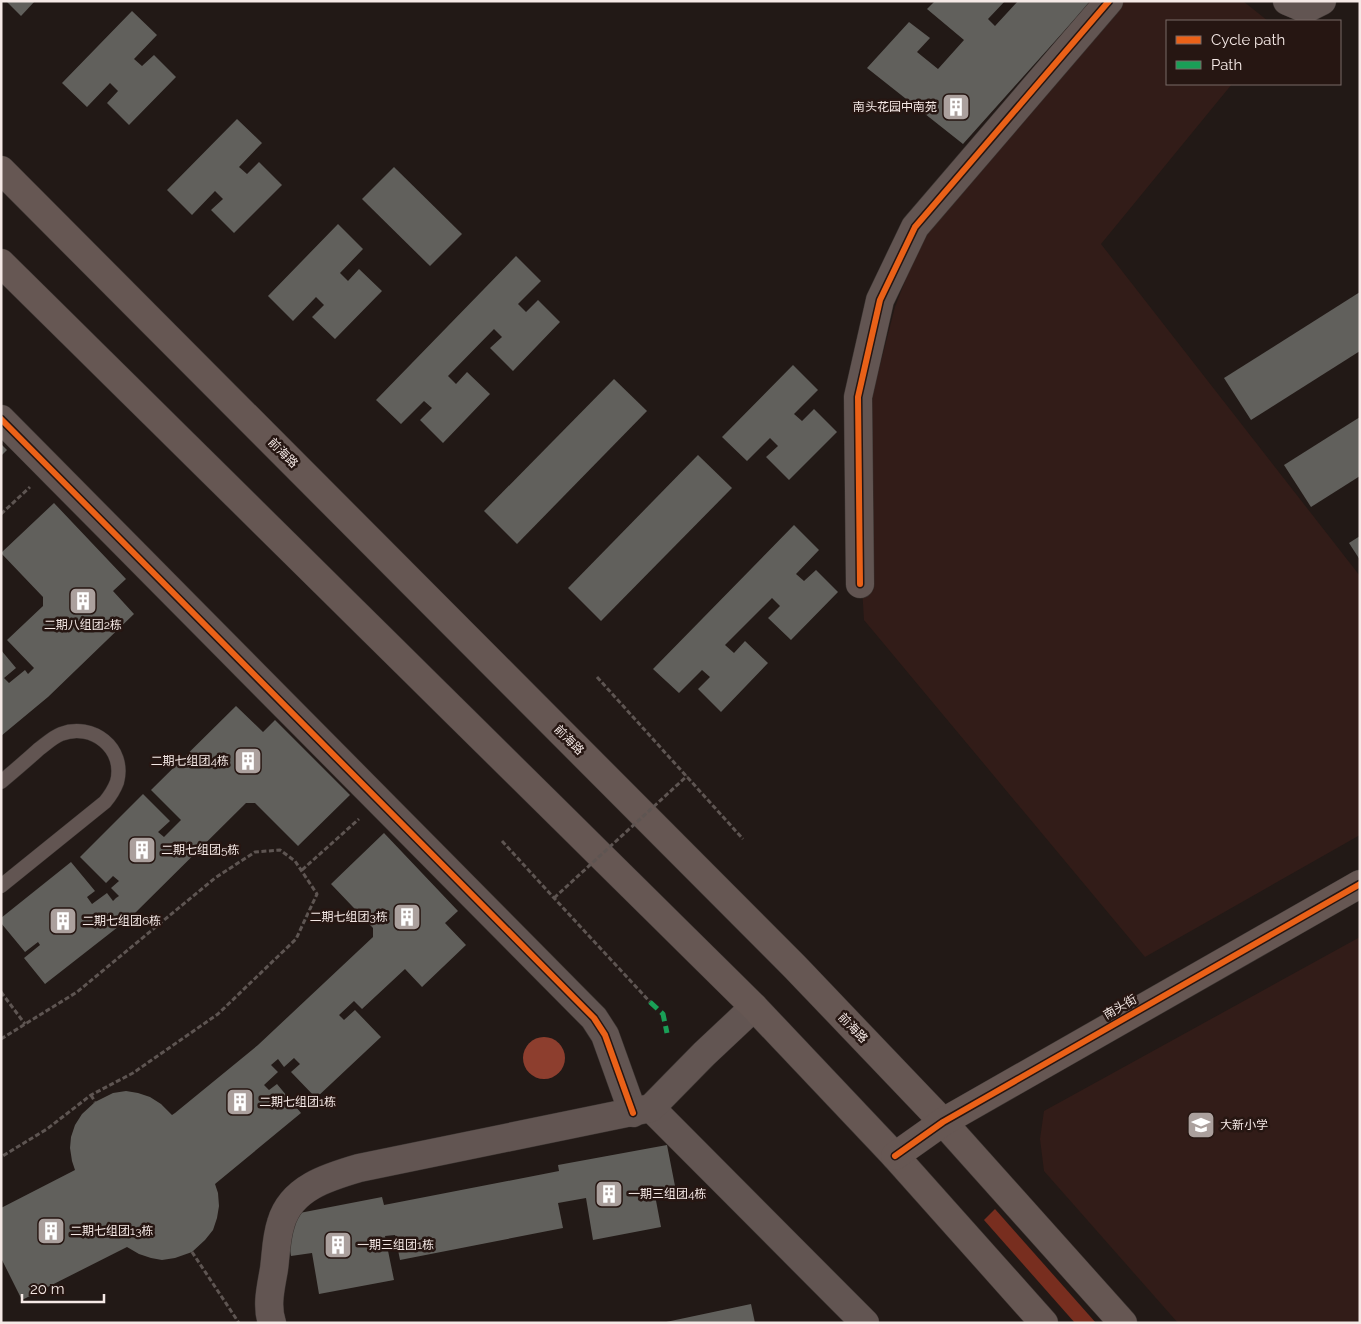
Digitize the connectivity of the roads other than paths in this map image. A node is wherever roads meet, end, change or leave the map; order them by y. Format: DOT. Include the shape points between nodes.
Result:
graph roads {
  1 [pos="1109,1"];
  2 [pos="1287,1"];
  3 [pos="1322,1"];
  4 [pos="1,170"];
  5 [pos="1,263"];
  6 [pos="1,419"];
  7 [pos="860,584"];
  8 [pos="1,782"];
  9 [pos="1360,884"];
  10 [pos="1,886"];
  11 [pos="754,1007"];
  12 [pos="642,1110"];
  13 [pos="943,1122"];
  14 [pos="895,1156"];
  15 [pos="272,1323"];
  16 [pos="864,1323"];
  17 [pos="1044,1323"];
  18 [pos="1123,1323"];
  1 -- 7 [label="street" via="915,227 880,300 858,397"];
  2 -- 3 [label="street" via="1306,9"];
  4 -- 13 [label="main road, 前海路" via="795,967"];
  5 -- 11 [label="main road"];
  6 -- 12 [label="street" via="594,1018"];
  8 -- 10 [label="lane" via="59,734 70,731 89,732 101,738 110,747 118,766 116,783 105,802"];
  9 -- 13 [label="main road, 南头街"];
  11 -- 12 [label="street"];
  11 -- 14 [label="main road"];
  12 -- 15 [label="street" via="359,1168 331,1176 312,1186 287,1208 280,1224 268,1307"];
  12 -- 16 [label="street"];
  13 -- 14 [label="main road, 南头街"];
  13 -- 18 [label="main road, 前海路"];
  14 -- 17 [label="main road"];
}
